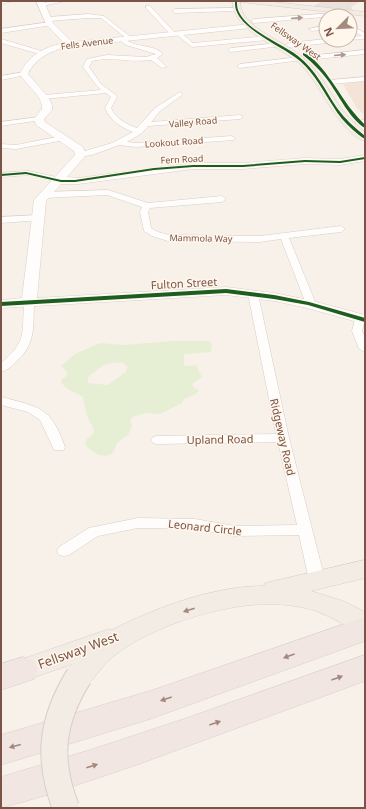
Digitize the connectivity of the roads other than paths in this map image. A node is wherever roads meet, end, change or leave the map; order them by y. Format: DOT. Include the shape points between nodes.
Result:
graph roads {
  1 [pos="9,1"];
  2 [pos="64,1"];
  3 [pos="245,1"];
  4 [pos="1,2"];
  5 [pos="41,2"];
  6 [pos="235,5"];
  7 [pos="148,8"];
  8 [pos="175,11"];
  9 [pos="318,12"];
  10 [pos="318,16"];
  11 [pos="50,21"];
  12 [pos="252,24"];
  13 [pos="318,28"];
  14 [pos="312,29"];
  15 [pos="1,31"];
  16 [pos="176,34"];
  17 [pos="126,38"];
  18 [pos="267,38"];
  19 [pos="1,41"];
  20 [pos="318,42"];
  21 [pos="70,45"];
  22 [pos="284,45"];
  23 [pos="231,50"];
  24 [pos="365,52"];
  25 [pos="43,53"];
  26 [pos="153,58"];
  27 [pos="304,59"];
  28 [pos="240,66"];
  29 [pos="164,67"];
  30 [pos="24,74"];
  31 [pos="1,78"];
  32 [pos="365,79"];
  33 [pos="331,82"];
  34 [pos="108,91"];
  35 [pos="180,94"];
  36 [pos="44,98"];
  37 [pos="240,118"];
  38 [pos="39,119"];
  39 [pos="2,123"];
  40 [pos="363,123"];
  41 [pos="146,124"];
  42 [pos="139,131"];
  43 [pos="62,138"];
  44 [pos="231,138"];
  45 [pos="365,138"];
  46 [pos="117,143"];
  47 [pos="1,146"];
  48 [pos="81,155"];
  49 [pos="365,158"];
  50 [pos="1,175"];
  51 [pos="58,180"];
  52 [pos="44,195"];
  53 [pos="222,199"];
  54 [pos="147,206"];
  55 [pos="38,218"];
  56 [pos="1,220"];
  57 [pos="341,229"];
  58 [pos="284,236"];
  59 [pos="253,294"];
  60 [pos="29,302"];
  61 [pos="1,304"];
  62 [pos="311,304"];
  63 [pos="362,320"];
  64 [pos="365,349"];
  65 [pos="1,369"];
  66 [pos="1,401"];
  67 [pos="282,438"];
  68 [pos="157,440"];
  69 [pos="59,447"];
  70 [pos="304,530"];
  71 [pos="64,551"];
  72 [pos="365,569"];
  73 [pos="317,580"];
  74 [pos="226,601"];
  75 [pos="153,622"];
  76 [pos="359,622"];
  77 [pos="365,668"];
  78 [pos="8,674"];
  79 [pos="1,750"];
  80 [pos="1,793"];
  81 [pos="66,808"];
  1 -- 4 [label="street"];
  2 -- 5 [label="street"];
  3 -- 9 [label="main road"];
  3 -- 12 [label="main road, Fellsway West" via="245,11"];
  5 -- 11 [label="street"];
  6 -- 8 [label="street"];
  6 -- 12 [label="main road, Fellsway West" via="240,16"];
  7 -- 16 [label="street"];
  12 -- 10 [label="street, one-way"];
  11 -- 15 [label="street"];
  11 -- 17 [label="street" via="102,16"];
  11 -- 21 [label="street"];
  12 -- 16 [label="street, Fells Avenue"];
  12 -- 18 [label="main road, Fellsway West"];
  12 -- 22 [label="main road, Fellsway West"];
  13 -- 14 [label="street"];
  16 -- 17 [label="street, Fells Avenue"];
  16 -- 18 [label="street" via="192,45"];
  17 -- 21 [label="street, Fells Avenue"];
  17 -- 26 [label="street" via="128,44 160,53"];
  18 -- 22 [label="main road, Fellsway West"];
  19 -- 25 [label="street"];
  20 -- 22 [label="street"];
  21 -- 25 [label="street, Fells Avenue"];
  22 -- 23 [label="street"];
  22 -- 27 [label="main road, Fellsway West"];
  27 -- 24 [label="street, one-way"];
  25 -- 30 [label="street, Fells Avenue"];
  26 -- 29 [label="street"];
  26 -- 34 [label="street" via="104,56 89,60 86,64 87,70 99,85"];
  27 -- 28 [label="street"];
  27 -- 33 [label="main road, Fellsway West" via="323,72"];
  27 -- 45 [label="main road, Fellsway West" via="340,114"];
  30 -- 31 [label="street"];
  30 -- 36 [label="street"];
  32 -- 33 [label="street"];
  33 -- 40 [label="main road, Fellsway West" via="347,108"];
  34 -- 36 [label="street"];
  34 -- 42 [label="street" via="114,97 109,110 122,124"];
  35 -- 41 [label="street" via="156,111"];
  36 -- 38 [label="street" via="47,110"];
  37 -- 41 [label="street, Valley Road"];
  38 -- 39 [label="street"];
  38 -- 43 [label="street" via="42,125"];
  41 -- 42 [label="street"];
  42 -- 46 [label="street"];
  43 -- 47 [label="street" via="22,146"];
  43 -- 48 [label="street" via="79,150"];
  44 -- 46 [label="street, Lookout Road"];
  46 -- 48 [label="street"];
  48 -- 51 [label="street"];
  49 -- 51 [label="street, Fern Road" via="340,162 305,161 243,166 201,166 132,172 83,181"];
  50 -- 51 [label="street, Fern Road" via="26,173"];
  51 -- 52 [label="street"];
  52 -- 54 [label="street" via="108,192"];
  52 -- 55 [label="street" via="40,200"];
  53 -- 54 [label="street"];
  54 -- 58 [label="street, Mammola Way" via="144,212 147,229 164,237 260,239"];
  55 -- 56 [label="street"];
  55 -- 60 [label="street"];
  57 -- 58 [label="street"];
  58 -- 62 [label="street"];
  59 -- 60 [label="street, Fulton Street" via="204,291"];
  59 -- 62 [label="street, Fulton Street"];
  59 -- 67 [label="street, Ridgeway Road"];
  60 -- 61 [label="street, Fulton Street"];
  60 -- 65 [label="street" via="25,344"];
  62 -- 63 [label="street, Fulton Street"];
  63 -- 64 [label="street" via="357,331"];
  66 -- 69 [label="street" via="28,408 44,416 54,431"];
  67 -- 68 [label="street, Upland Road"];
  67 -- 70 [label="street, Ridgeway Road"];
  70 -- 71 [label="street, Leonard Circle" via="235,531 195,524 138,523 94,532"];
  70 -- 73 [label="street, Ridgeway Road"];
  72 -- 73 [label="main road"];
  73 -- 74 [label="main road"];
  74 -- 75 [label="main road, one-way" via="189,609"];
  74 -- 76 [label="main road" via="279,595 315,601"];
  75 -- 78 [label="main road, Fellsway West" via="51,661"];
  75 -- 81 [label="main road, bridge" via="128,633 104,649 69,690 60,711 54,736 54,768"];
  76 -- 79 [label="highway, one-way" via="150,705"];
  80 -- 77 [label="highway, one-way" via="139,750"];
}
